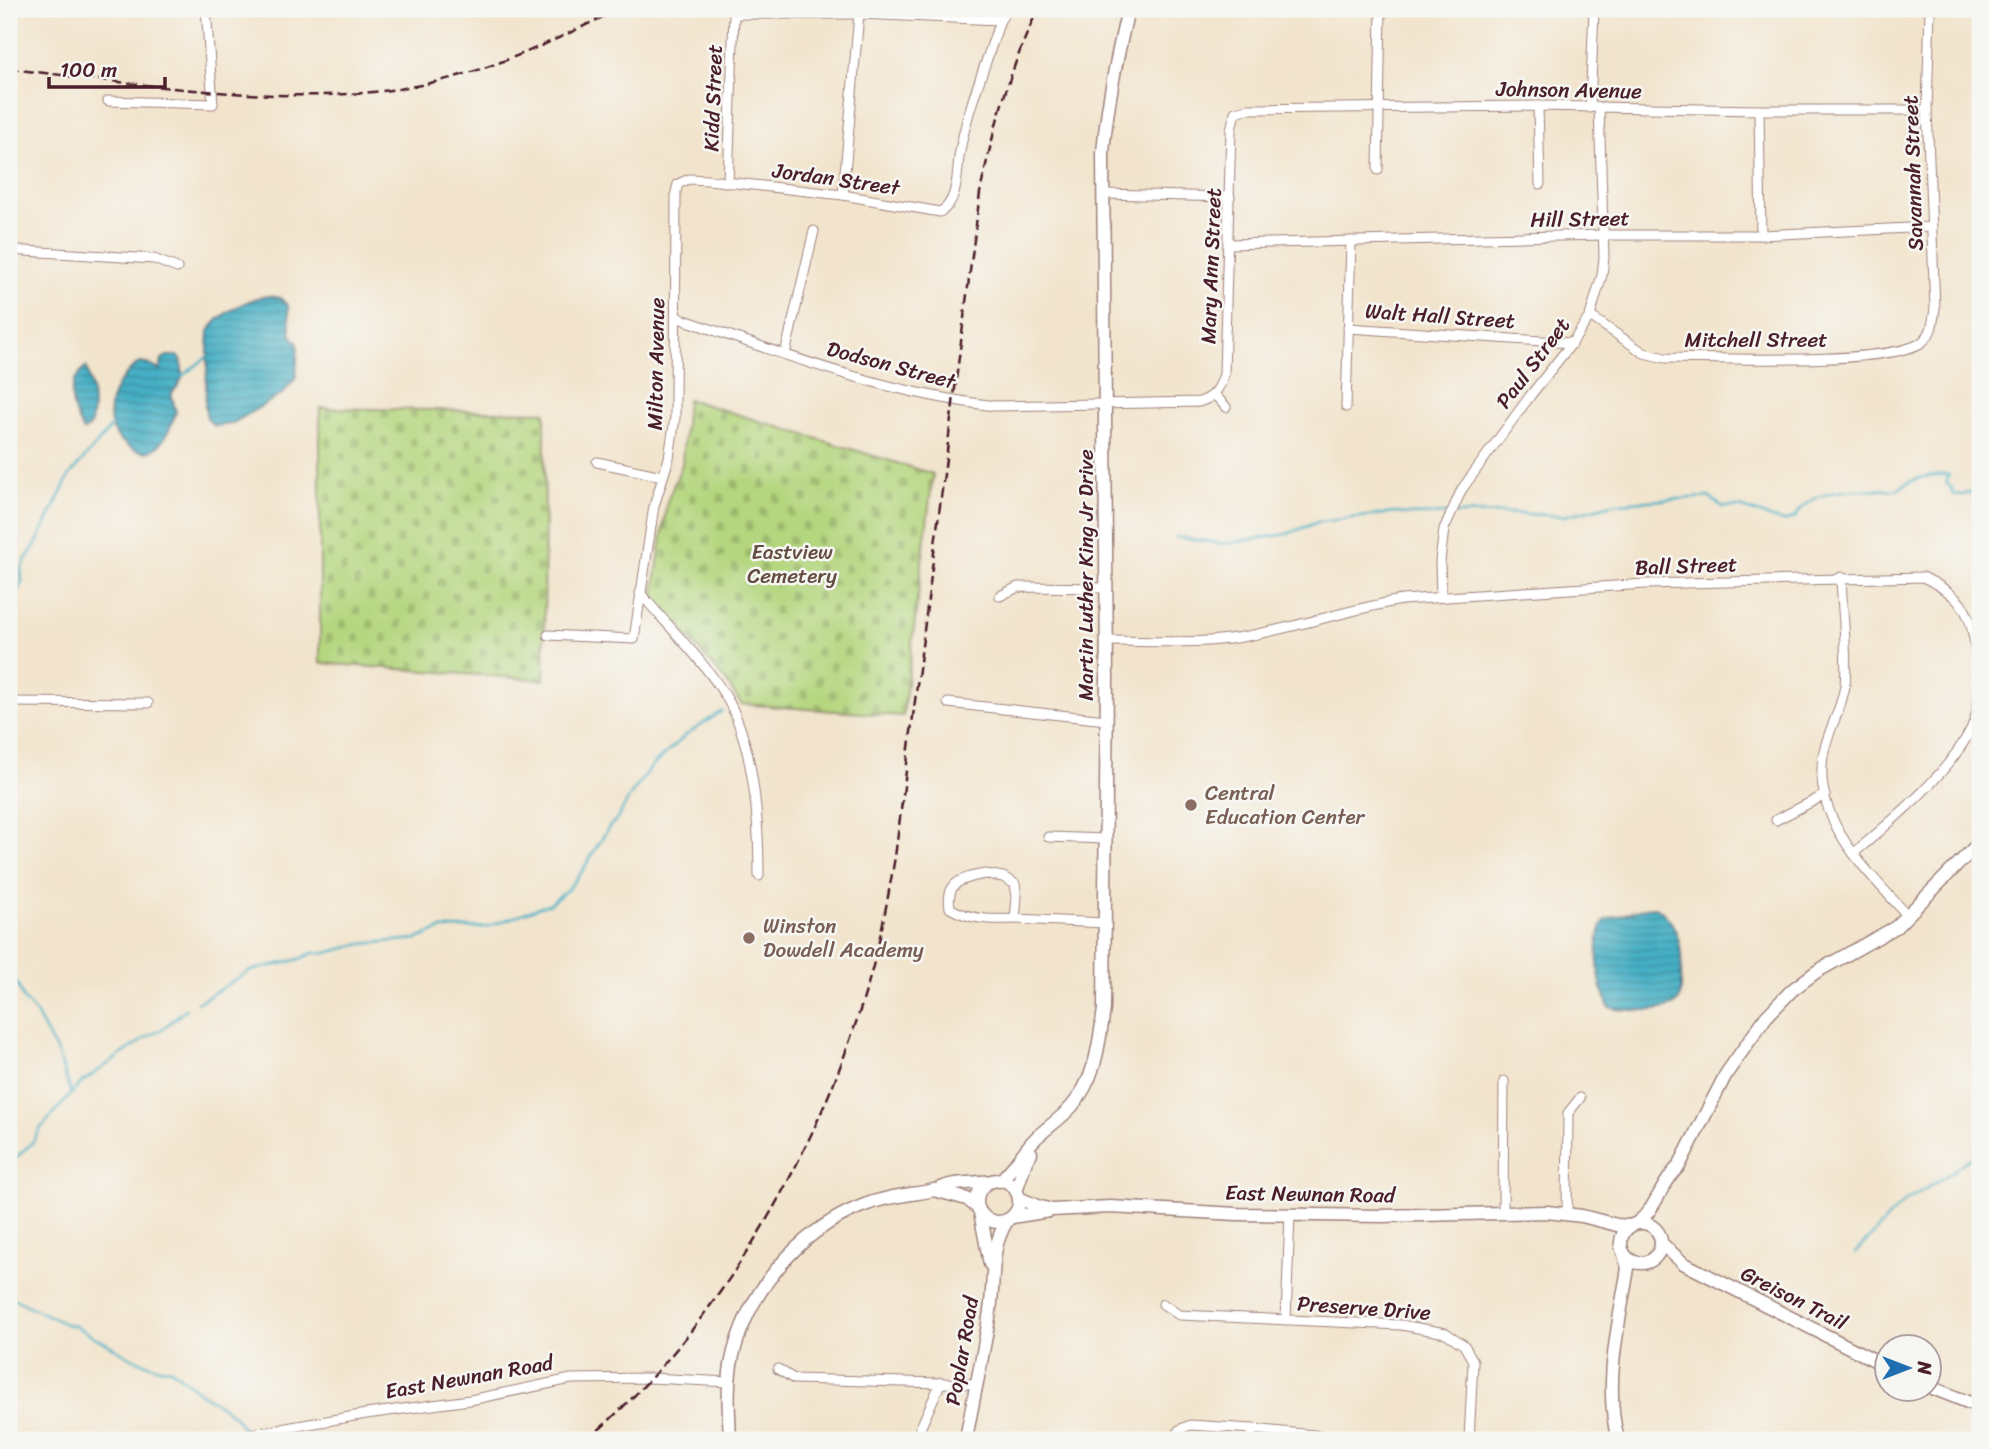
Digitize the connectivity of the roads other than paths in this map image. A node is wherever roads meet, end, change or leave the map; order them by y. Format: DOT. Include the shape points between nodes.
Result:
graph roads {
  1 [pos="206,9"];
  2 [pos="1008,9"];
  3 [pos="1128,9"];
  4 [pos="1381,9"];
  5 [pos="1594,9"];
  6 [pos="1930,9"];
  7 [pos="859,13"];
  8 [pos="1000,20"];
  9 [pos="108,101"];
  10 [pos="1380,106"];
  11 [pos="1538,106"];
  12 [pos="1595,108"];
  13 [pos="1759,110"];
  14 [pos="1927,110"];
  15 [pos="1231,136"];
  16 [pos="1378,170"];
  17 [pos="728,183"];
  18 [pos="1540,184"];
  19 [pos="1103,194"];
  20 [pos="844,195"];
  21 [pos="1230,197"];
  22 [pos="1932,227"];
  23 [pos="814,230"];
  24 [pos="1603,235"];
  25 [pos="1761,235"];
  26 [pos="1351,241"];
  27 [pos="1229,244"];
  28 [pos="9,250"];
  29 [pos="177,268"];
  30 [pos="1590,316"];
  31 [pos="676,317"];
  32 [pos="1348,328"];
  33 [pos="1928,335"];
  34 [pos="1573,342"];
  35 [pos="785,354"];
  36 [pos="1214,394"];
  37 [pos="1104,405"];
  38 [pos="1226,407"];
  39 [pos="1346,407"];
  40 [pos="597,462"];
  41 [pos="663,476"];
  42 [pos="1841,577"];
  43 [pos="1106,588"];
  44 [pos="640,593"];
  45 [pos="1000,596"];
  46 [pos="1441,597"];
  47 [pos="548,635"];
  48 [pos="1106,641"];
  49 [pos="9,702"];
  50 [pos="148,703"];
  51 [pos="948,703"];
  52 [pos="1106,720"];
  53 [pos="1825,795"];
  54 [pos="1776,820"];
  55 [pos="1048,837"];
  56 [pos="1106,839"];
  57 [pos="1980,842"];
  58 [pos="1854,853"];
  59 [pos="760,876"];
  60 [pos="1908,916"];
  61 [pos="1015,919"];
  62 [pos="1106,923"];
  63 [pos="1504,1081"];
  64 [pos="1580,1098"];
  65 [pos="1050,1128"];
  66 [pos="1679,1166"];
  67 [pos="996,1181"];
  68 [pos="934,1190"];
  69 [pos="1017,1194"];
  70 [pos="979,1210"];
  71 [pos="1052,1210"];
  72 [pos="1503,1212"];
  73 [pos="1290,1214"];
  74 [pos="1567,1215"];
  75 [pos="1009,1219"];
  76 [pos="1634,1225"];
  77 [pos="1659,1238"];
  78 [pos="1623,1249"];
  79 [pos="1650,1260"];
  80 [pos="1683,1263"];
  81 [pos="992,1268"];
  82 [pos="1163,1304"];
  83 [pos="1286,1320"];
  84 [pos="1620,1320"];
  85 [pos="1874,1360"];
  86 [pos="778,1369"];
  87 [pos="729,1382"];
  88 [pos="941,1382"];
  89 [pos="976,1384"];
  90 [pos="1944,1393"];
  91 [pos="1980,1407"];
  92 [pos="1252,1429"];
  93 [pos="1180,1430"];
  94 [pos="1469,1439"];
  95 [pos="218,1440"];
  96 [pos="730,1440"];
  97 [pos="915,1440"];
  98 [pos="966,1440"];
  99 [pos="1252,1440"];
  100 [pos="1327,1440"];
  101 [pos="1515,1440"];
  102 [pos="1618,1440"];
  1 -- 9 [label="street" via="213,104"];
  2 -- 8 [label="street"];
  3 -- 19 [label="street, Martin Luther King Jr Drive" via="1106,114"];
  4 -- 10 [label="street"];
  5 -- 12 [label="street, Paul Street"];
  6 -- 14 [label="street, Savannah Street"];
  7 -- 8 [label="street"];
  7 -- 17 [label="street, Kidd Street" via="734,13"];
  7 -- 20 [label="street"];
  8 -- 20 [label="street, Jordan Street" via="946,209 940,212"];
  10 -- 11 [label="street, Johnson Avenue"];
  10 -- 15 [label="street, Johnson Avenue" via="1248,109 1235,112"];
  10 -- 16 [label="street"];
  11 -- 12 [label="street, Johnson Avenue"];
  11 -- 18 [label="street"];
  12 -- 13 [label="street, Johnson Avenue"];
  12 -- 24 [label="street, Paul Street"];
  13 -- 14 [label="street, Johnson Avenue"];
  13 -- 25 [label="street"];
  14 -- 22 [label="street, Savannah Street"];
  15 -- 21 [label="street, Mary Ann Street"];
  17 -- 20 [label="street, Jordan Street"];
  17 -- 31 [label="street, Milton Avenue" via="689,179 678,184"];
  19 -- 21 [label="street"];
  19 -- 37 [label="street, Martin Luther King Jr Drive"];
  21 -- 27 [label="street, Mary Ann Street"];
  22 -- 25 [label="street, Hill Street"];
  22 -- 33 [label="street, Savannah Street" via="1935,308"];
  23 -- 35 [label="street"];
  24 -- 25 [label="street, Hill Street"];
  24 -- 26 [label="street, Hill Street"];
  24 -- 30 [label="street, Paul Street" via="1602,275"];
  26 -- 27 [label="street, Hill Street"];
  26 -- 32 [label="street"];
  27 -- 36 [label="street, Mary Ann Street" via="1226,358"];
  28 -- 29 [label="street" via="154,259"];
  30 -- 33 [label="street, Mitchell Street" via="1644,353 1665,358 1843,358 1900,351"];
  30 -- 34 [label="street, Paul Street"];
  31 -- 35 [label="street, Dodson Street"];
  31 -- 41 [label="street, Milton Avenue" via="675,418"];
  32 -- 34 [label="street, Walt Hall Street"];
  32 -- 39 [label="street"];
  34 -- 46 [label="street, Paul Street" via="1462,489 1444,529"];
  35 -- 37 [label="street, Dodson Street" via="875,382 971,404"];
  36 -- 37 [label="street" via="1206,401 1187,404"];
  36 -- 38 [label="street"];
  37 -- 43 [label="street, Martin Luther King Jr Drive"];
  40 -- 41 [label="street"];
  41 -- 44 [label="street, Milton Avenue"];
  42 -- 46 [label="street, Ball Street"];
  42 -- 53 [label="street" via="1845,682 1823,757"];
  42 -- 58 [label="street, Ball Street" via="1923,577 1944,588 1966,609 1975,639 1979,697 1972,727 1957,752 1906,809"];
  43 -- 45 [label="street" via="1018,587"];
  43 -- 48 [label="street, Martin Luther King Jr Drive"];
  44 -- 47 [label="street, Milton Avenue" via="634,639"];
  44 -- 59 [label="street" via="715,680 733,710 757,804"];
  46 -- 48 [label="street, Ball Street" via="1363,607 1227,639"];
  48 -- 52 [label="street, Martin Luther King Jr Drive"];
  49 -- 50 [label="street"];
  51 -- 52 [label="street"];
  52 -- 56 [label="street, Martin Luther King Jr Drive"];
  53 -- 54 [label="street"];
  53 -- 58 [label="street" via="1840,835"];
  55 -- 56 [label="street"];
  56 -- 62 [label="street, Martin Luther King Jr Drive"];
  57 -- 60 [label="street"];
  58 -- 60 [label="street"];
  60 -- 66 [label="street" via="1816,972 1766,1017 1726,1074"];
  61 -- 61 [label="street" via="1014,884 1003,877 963,878 948,897 950,908 963,916"];
  61 -- 62 [label="street"];
  62 -- 65 [label="street, Martin Luther King Jr Drive" via="1104,1009 1094,1067 1079,1097"];
  63 -- 72 [label="street"];
  64 -- 74 [label="street" via="1568,1114"];
  65 -- 67 [label="street, Martin Luther King Jr Drive"];
  65 -- 69 [label="street, Martin Luther King Jr Drive" via="1026,1161"];
  66 -- 76 [label="street" via="1646,1216"];
  66 -- 77 [label="street" via="1658,1214"];
  67 -- 68 [label="street"];
  67 -- 69 [label="street" via="1012,1186"];
  67 -- 70 [label="street" via="986,1184 978,1195"];
  68 -- 70 [label="street" via="967,1199"];
  68 -- 87 [label="street" via="861,1206 827,1224 791,1253 767,1282 747,1319 732,1358"];
  69 -- 71 [label="street, East Newnan Road"];
  69 -- 75 [label="street" via="1017,1211"];
  70 -- 75 [label="street" via="993,1222"];
  70 -- 81 [label="street, Poplar Road"];
  71 -- 73 [label="street, East Newnan Road"];
  71 -- 75 [label="street, East Newnan Road"];
  72 -- 73 [label="street, East Newnan Road"];
  72 -- 74 [label="street, East Newnan Road"];
  73 -- 83 [label="street"];
  74 -- 76 [label="street, East Newnan Road"];
  74 -- 78 [label="street, East Newnan Road" via="1614,1234"];
  75 -- 81 [label="street, Poplar Road" via="997,1238"];
  76 -- 77 [label="street" via="1648,1225"];
  76 -- 78 [label="street" via="1623,1234"];
  77 -- 79 [label="street"];
  77 -- 80 [label="street, Greison Trail"];
  78 -- 79 [label="street" via="1633,1262"];
  78 -- 84 [label="street" via="1628,1268"];
  79 -- 80 [label="street, Greison Trail"];
  79 -- 84 [label="street" via="1635,1275"];
  80 -- 85 [label="street, Greison Trail"];
  81 -- 89 [label="street, Poplar Road" via="990,1310"];
  82 -- 83 [label="street, Preserve Drive" via="1179,1315"];
  83 -- 94 [label="street, Preserve Drive" via="1401,1325 1446,1333 1464,1345 1473,1361"];
  84 -- 102 [label="street" via="1612,1379"];
  86 -- 88 [label="street" via="794,1379"];
  87 -- 95 [label="street, East Newnan Road" via="570,1379 470,1400"];
  87 -- 96 [label="street"];
  88 -- 89 [label="street"];
  88 -- 97 [label="street"];
  89 -- 98 [label="street, Poplar Road"];
  90 -- 91 [label="street"];
  92 -- 93 [label="street" via="1190,1425"];
  92 -- 99 [label="street"];
  92 -- 100 [label="street"];
  94 -- 101 [label="street"];
}
